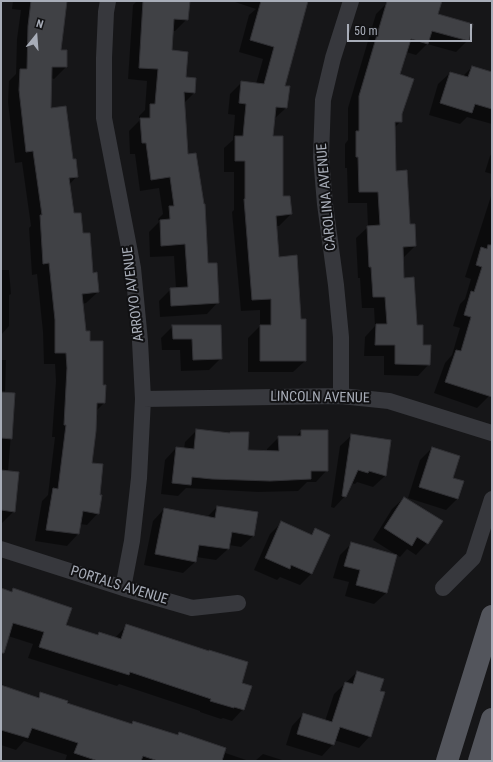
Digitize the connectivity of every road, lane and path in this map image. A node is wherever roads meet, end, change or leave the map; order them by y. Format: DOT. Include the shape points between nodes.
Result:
graph roads {
  1 [pos="108,1"];
  2 [pos="351,1"];
  3 [pos="341,396"];
  4 [pos="143,399"];
  5 [pos="492,433"];
  6 [pos="492,499"];
  7 [pos="1,549"];
  8 [pos="123,588"];
  9 [pos="443,588"];
  10 [pos="238,603"];
  11 [pos="492,616"];
  12 [pos="492,719"];
  13 [pos="447,761"];
  14 [pos="479,761"];
  1 -- 4 [label="street, ARROYO AVENUE" via="104,50 104,118 133,268"];
  2 -- 3 [label="street, CAROLINA AVENUE" via="323,100 321,157 341,337"];
  3 -- 4 [label="street, LINCOLN AVENUE"];
  3 -- 5 [label="street, LINCOLN AVENUE" via="389,401"];
  4 -- 8 [label="street, ARROYO AVENUE" via="139,478 132,541"];
  6 -- 9 [label="street" via="473,558"];
  7 -- 8 [label="street, PORTALS AVENUE"];
  8 -- 10 [label="street, PORTALS AVENUE" via="192,608"];
  11 -- 13 [label="main road"];
  12 -- 14 [label="main road"];
}
